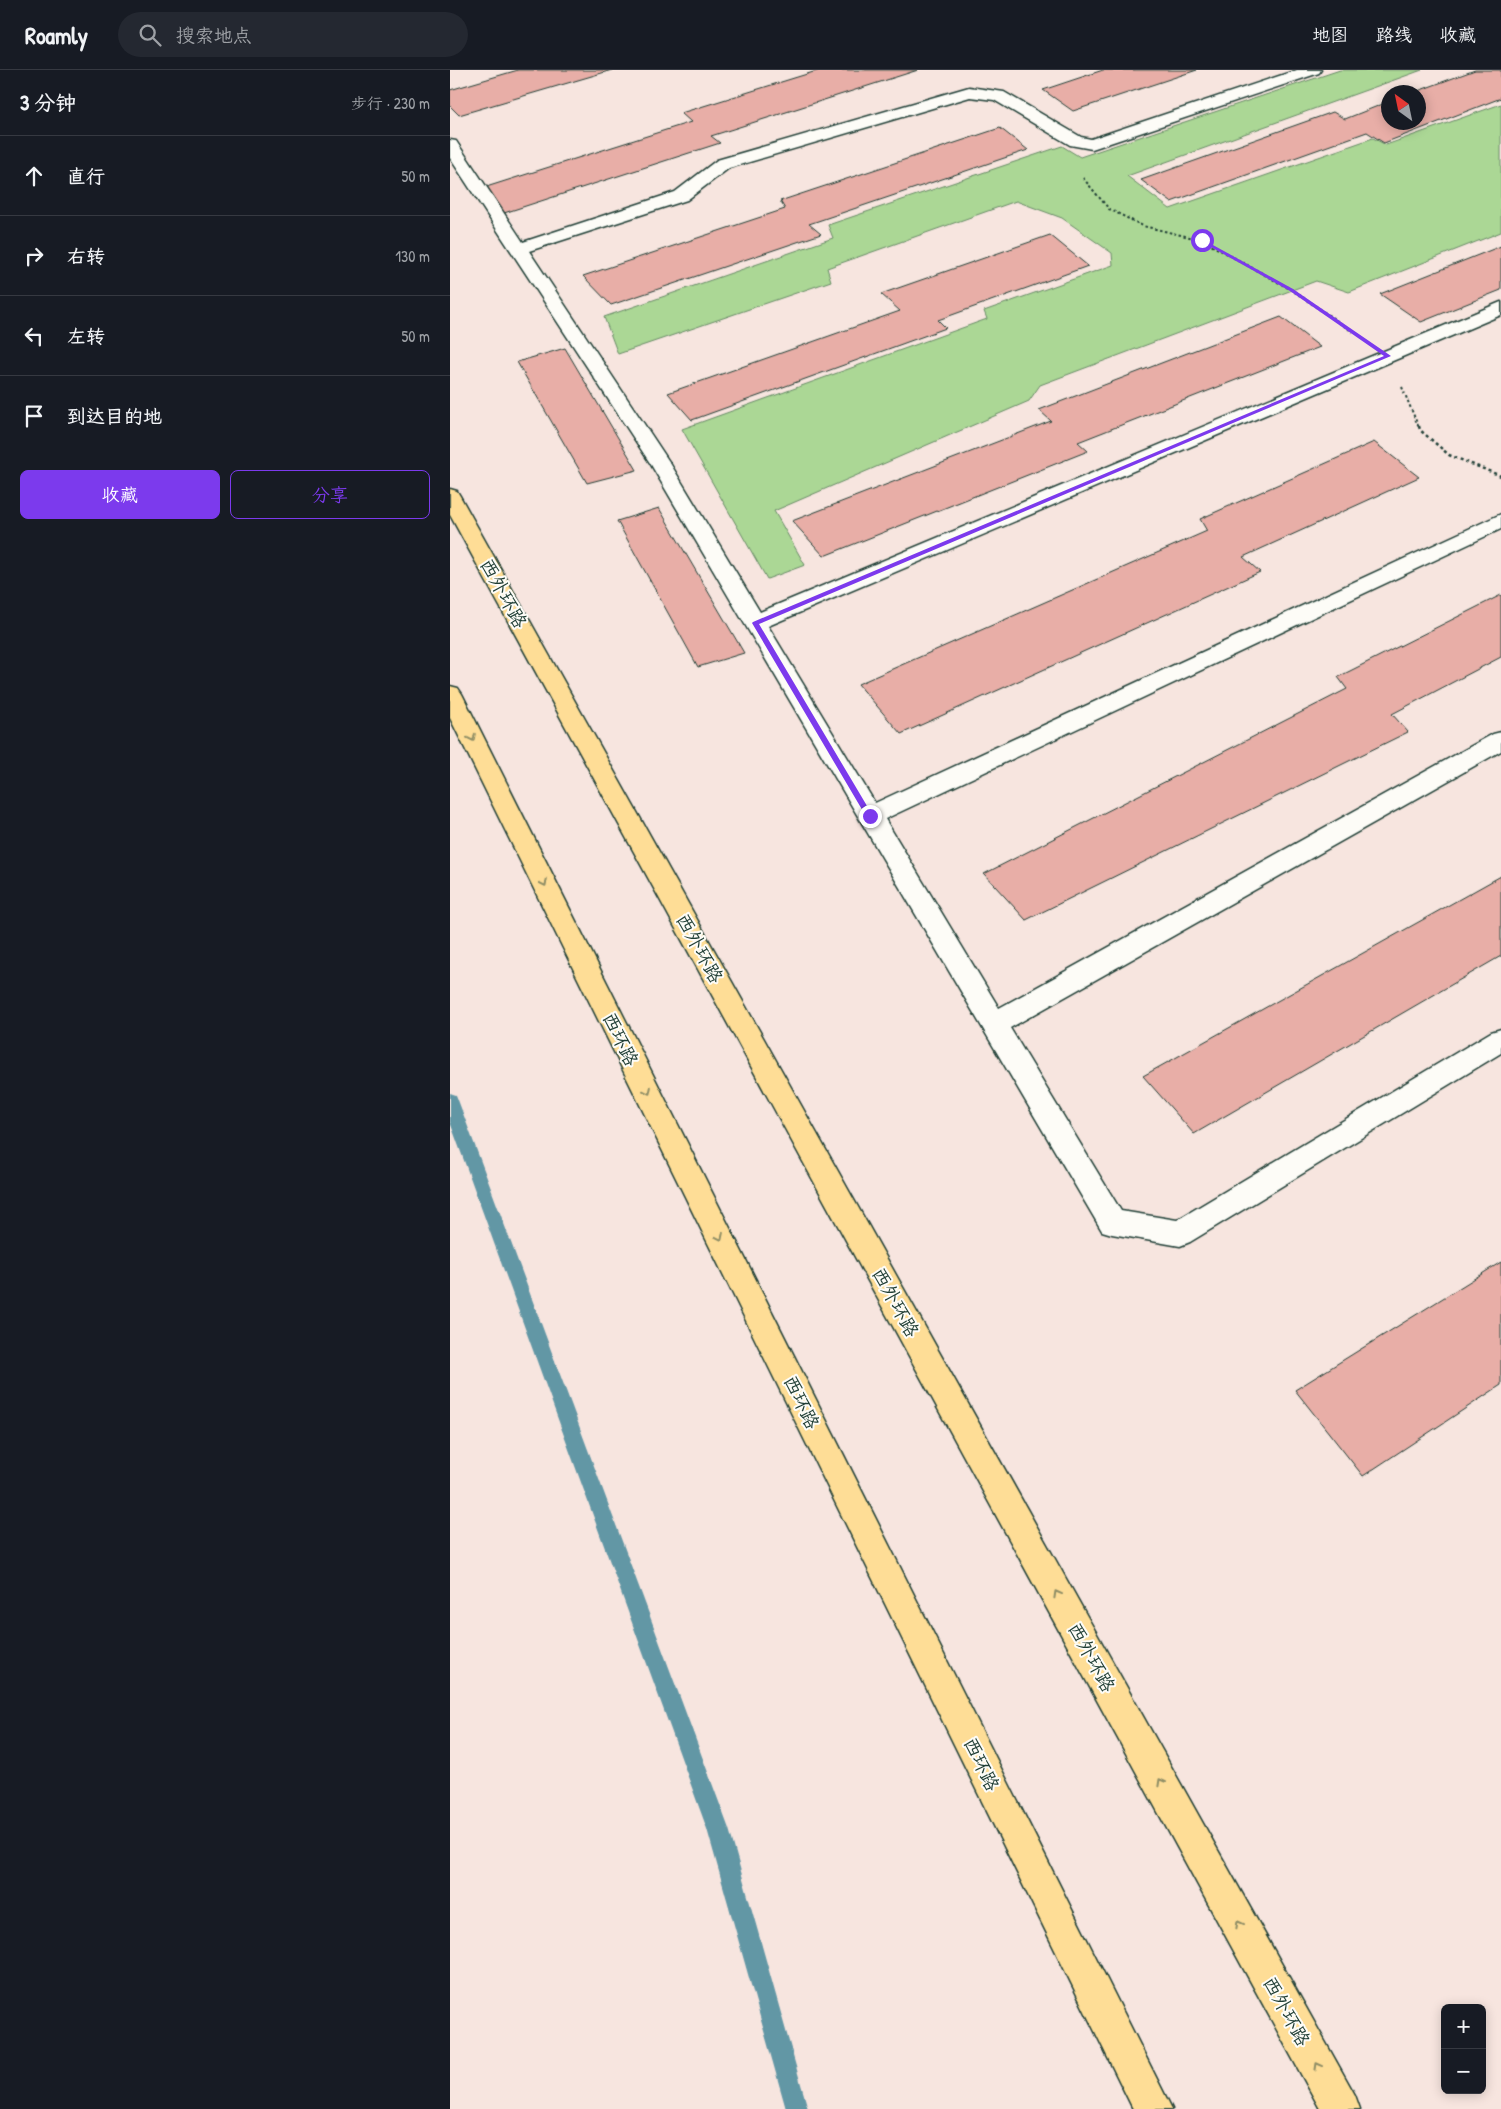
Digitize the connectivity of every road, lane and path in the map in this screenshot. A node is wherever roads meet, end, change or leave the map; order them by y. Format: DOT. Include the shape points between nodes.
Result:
graph roads {
  1 [pos="1313,70"];
  2 [pos="1076,141"];
  3 [pos="450,145"];
  4 [pos="518,249"];
  5 [pos="1501,308"];
  6 [pos="1388,356"];
  7 [pos="1501,476"];
  8 [pos="450,496"];
  9 [pos="1501,522"];
  10 [pos="755,623"];
  11 [pos="450,694"];
  12 [pos="1501,740"];
  13 [pos="870,816"];
  14 [pos="994,1024"];
  15 [pos="1501,1040"];
  16 [pos="1153,2109"];
  17 [pos="1341,2109"];
  1 -- 2 [label="lane" via="1092,144"];
  2 -- 4 [label="lane" via="998,96 969,92 723,164 681,196"];
  2 -- 6 [label="path" via="1079,174 1108,209 1143,226 1202,240 1292,290"];
  3 -- 4 [label="lane"];
  4 -- 10 [label="lane" via="660,463"];
  5 -- 6 [label="lane"];
  6 -- 7 [label="path" via="1420,430 1449,455"];
  6 -- 10 [label="lane"];
  17 -- 8 [label="main road, 西外环路, one-way"];
  9 -- 13 [label="lane"];
  10 -- 13 [label="lane"];
  11 -- 16 [label="main road, 西环路, one-way"];
  12 -- 14 [label="lane"];
  13 -- 14 [label="lane"];
  14 -- 15 [label="lane" via="1112,1222 1180,1233"];
}
